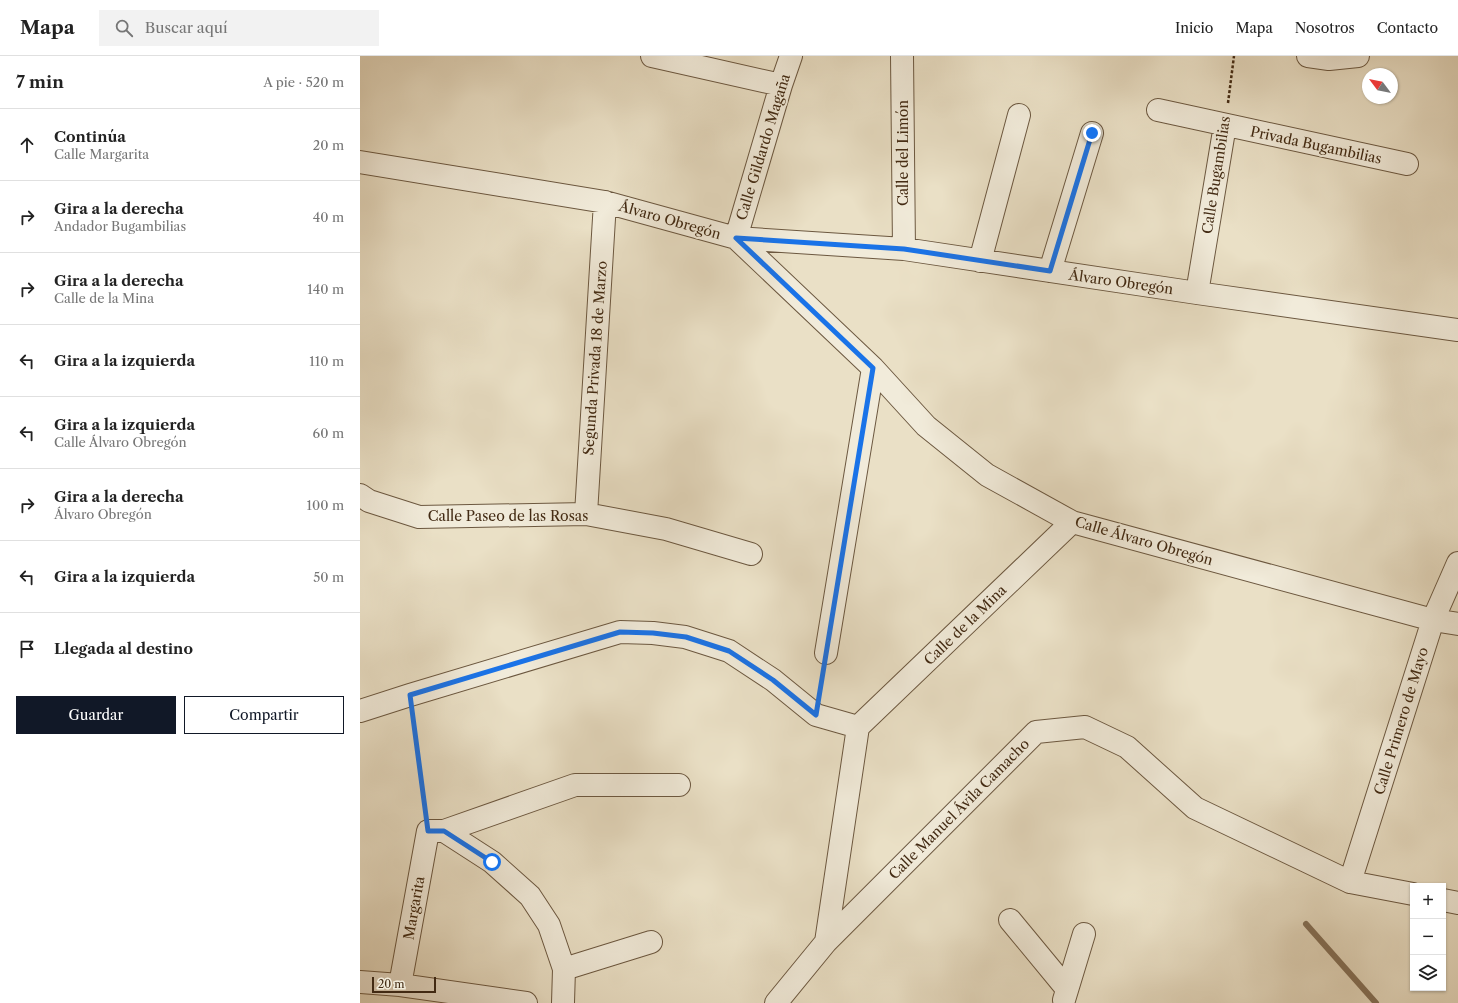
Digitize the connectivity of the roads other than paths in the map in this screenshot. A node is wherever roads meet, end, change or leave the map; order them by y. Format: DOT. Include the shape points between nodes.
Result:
graph roads {
  1 [pos="652,56"];
  2 [pos="791,56"];
  3 [pos="902,56"];
  4 [pos="1308,56"];
  5 [pos="1358,56"];
  6 [pos="781,85"];
  7 [pos="1158,110"];
  8 [pos="1019,116"];
  9 [pos="1225,125"];
  10 [pos="1092,133"];
  11 [pos="360,162"];
  12 [pos="1407,164"];
  13 [pos="605,202"];
  14 [pos="736,238"];
  15 [pos="904,249"];
  16 [pos="980,261"];
  17 [pos="1050,271"];
  18 [pos="1197,293"];
  19 [pos="1458,330"];
  20 [pos="873,368"];
  21 [pos="360,495"];
  22 [pos="586,514"];
  23 [pos="1072,522"];
  24 [pos="752,554"];
  25 [pos="1458,563"];
  26 [pos="1432,620"];
  27 [pos="1458,624"];
  28 [pos="826,653"];
  29 [pos="360,711"];
  30 [pos="858,727"];
  31 [pos="679,785"];
  32 [pos="436,831"];
  33 [pos="1350,882"];
  34 [pos="1410,893"];
  35 [pos="1446,901"];
  36 [pos="1458,903"];
  37 [pos="1010,920"];
  38 [pos="1084,934"];
  39 [pos="651,942"];
  40 [pos="826,942"];
  41 [pos="564,969"];
  42 [pos="360,982"];
  43 [pos="400,985"];
  44 [pos="1065,996"];
  45 [pos="526,1003"];
  46 [pos="562,1003"];
  47 [pos="776,1003"];
  1 -- 6 [label="street"];
  2 -- 6 [label="street, Calle Gildardo Magaña"];
  3 -- 15 [label="street, Calle del Limón"];
  4 -- 5 [label="street" via="1329,59"];
  6 -- 14 [label="street, Calle Gildardo Magaña"];
  7 -- 9 [label="street, Privada Bugambilias"];
  8 -- 16 [label="street"];
  9 -- 12 [label="street, Privada Bugambilias"];
  9 -- 18 [label="street, Calle Bugambilias"];
  10 -- 17 [label="street"];
  11 -- 13 [label="street, Álvaro Obregón"];
  13 -- 14 [label="street, Álvaro Obregón"];
  13 -- 22 [label="street, Segunda Privada 18 de Marzo"];
  14 -- 15 [label="street, Álvaro Obregón"];
  14 -- 20 [label="street, Calle Álvaro Obregón"];
  15 -- 16 [label="street, Álvaro Obregón"];
  16 -- 17 [label="street, Álvaro Obregón"];
  17 -- 18 [label="street, Álvaro Obregón"];
  18 -- 19 [label="street, Álvaro Obregón"];
  20 -- 23 [label="street, Calle Álvaro Obregón" via="926,426 987,475"];
  20 -- 28 [label="street"];
  21 -- 22 [label="street, Calle Paseo de las Rosas" via="419,517"];
  22 -- 24 [label="street, Calle Paseo de las Rosas" via="666,529"];
  23 -- 26 [label="street, Calle Álvaro Obregón"];
  23 -- 30 [label="street, Calle de la Mina"];
  25 -- 26 [label="street, Calle Primero de Mayo"];
  26 -- 27 [label="street, Calle Álvaro Obregón"];
  26 -- 33 [label="street, Calle Primero de Mayo"];
  29 -- 30 [label="street" via="620,632 653,633 686,637 729,651 773,680 816,715"];
  30 -- 40 [label="street"];
  31 -- 32 [label="street" via="575,785"];
  32 -- 41 [label="street" via="492,862 530,896 549,925"];
  32 -- 43 [label="street, Margarita"];
  33 -- 34 [label="street, Calle Manuel Ávila Camacho"];
  33 -- 40 [label="street, Calle Manuel Ávila Camacho" via="1195,808 1127,747 1086,727 1036,732"];
  35 -- 36 [label="street"];
  37 -- 44 [label="street"];
  38 -- 44 [label="street"];
  39 -- 41 [label="street"];
  40 -- 47 [label="street, Calle Manuel Ávila Camacho"];
  41 -- 46 [label="street"];
  42 -- 43 [label="street"];
  43 -- 45 [label="street"];
}
